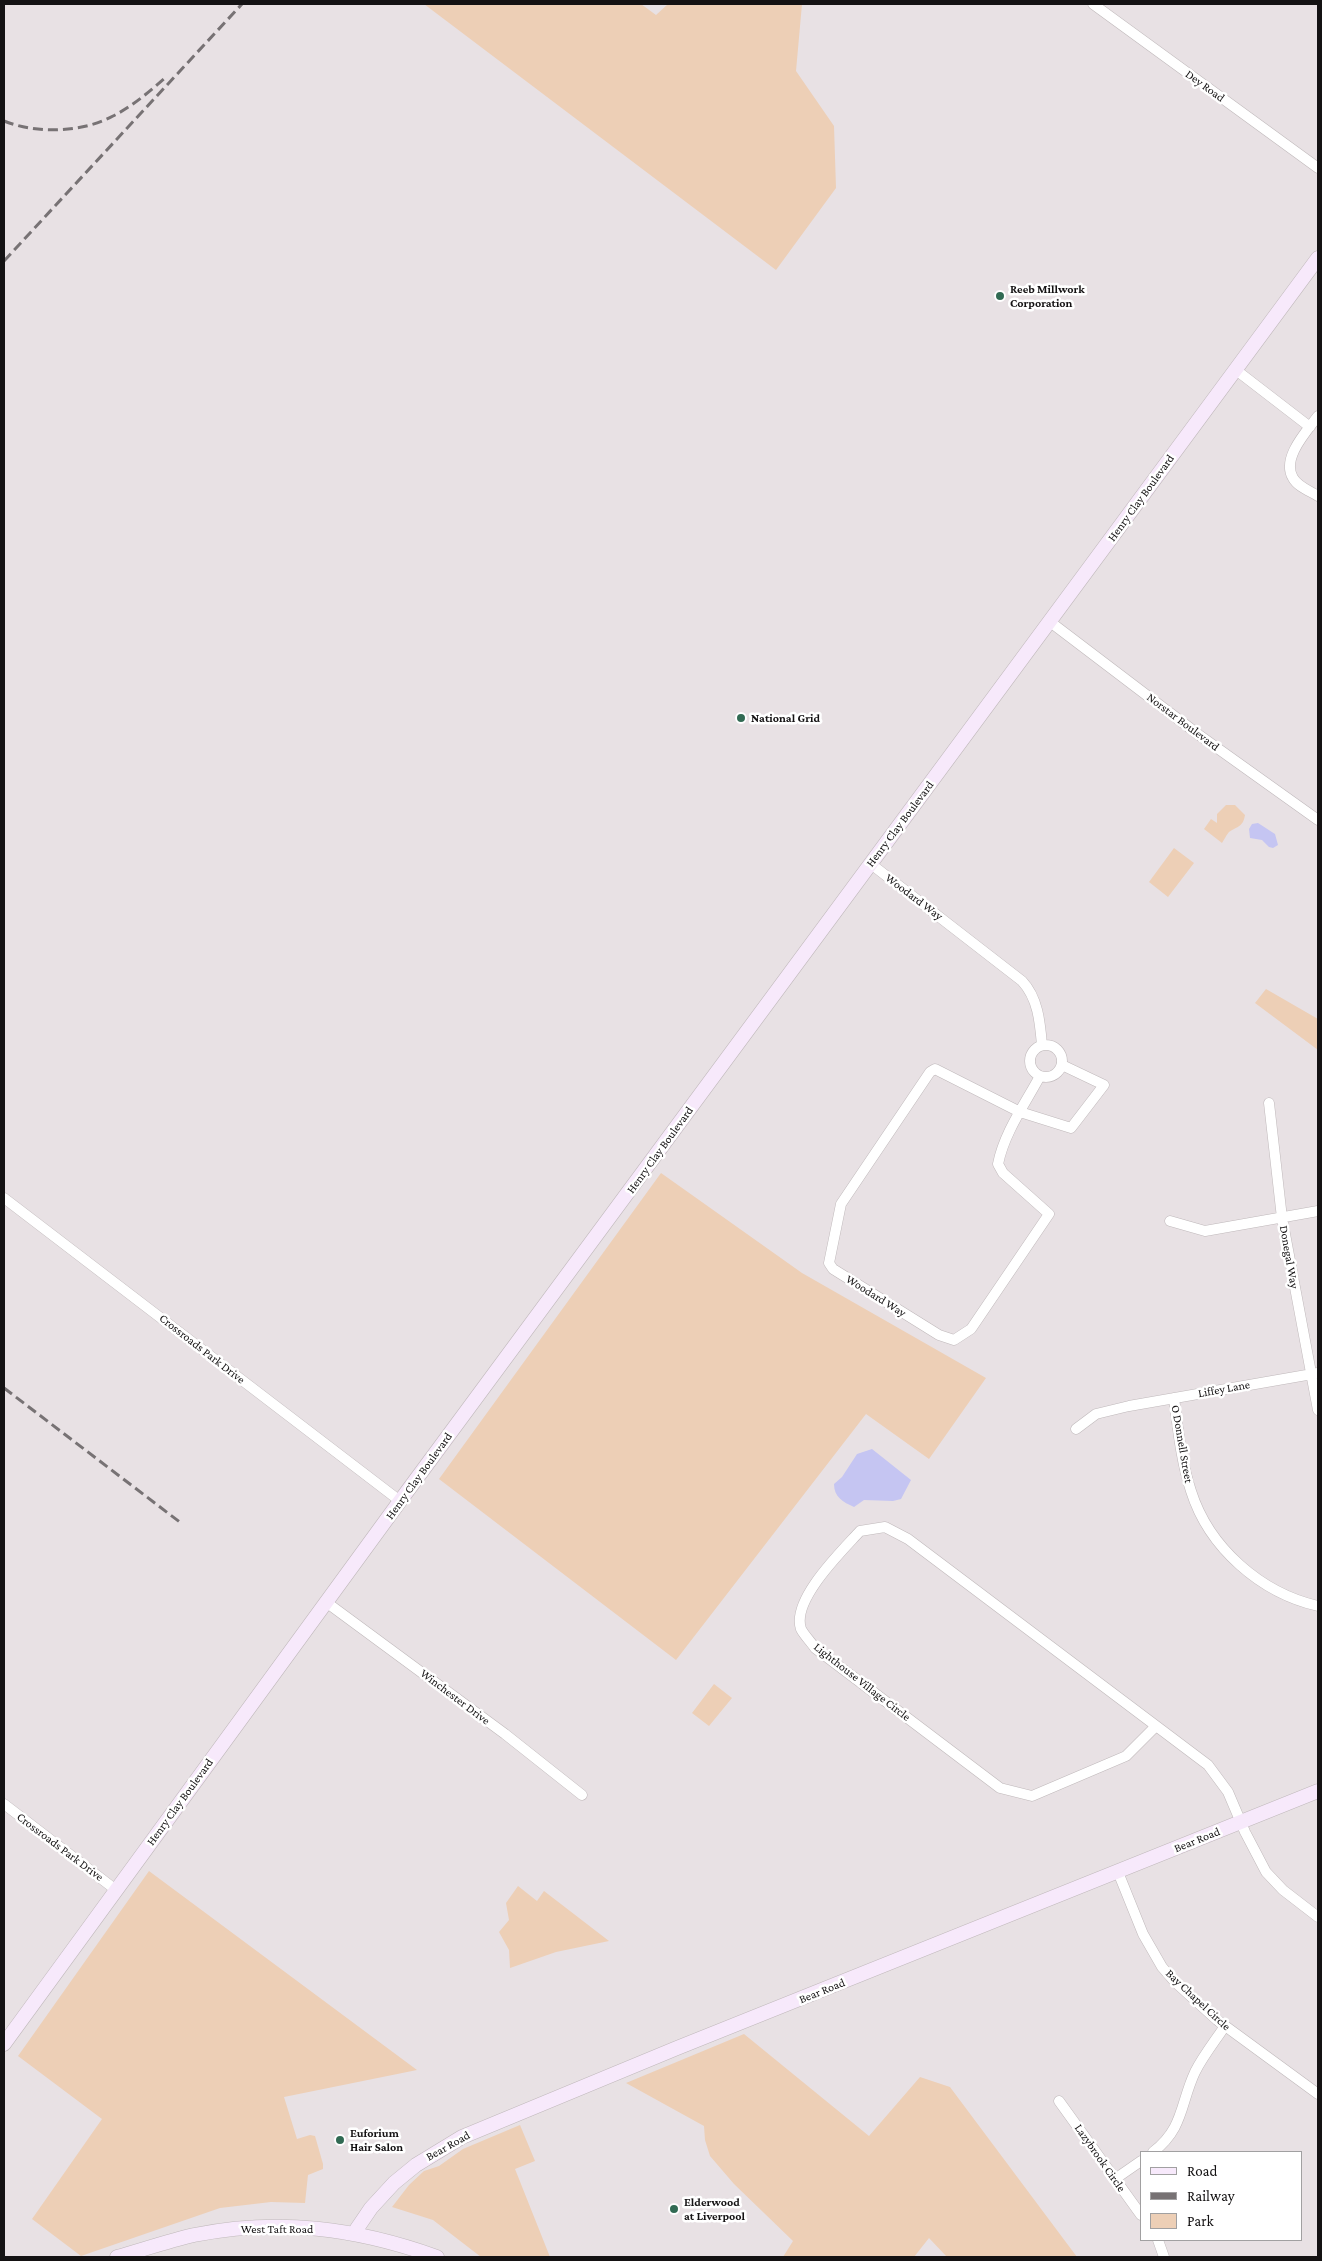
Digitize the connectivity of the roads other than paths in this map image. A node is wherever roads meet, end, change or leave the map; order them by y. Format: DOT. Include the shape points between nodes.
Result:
graph roads {
  1 [pos="1093,4"];
  2 [pos="1318,168"];
  3 [pos="1318,258"];
  4 [pos="1236,370"];
  5 [pos="1318,416"];
  6 [pos="1310,427"];
  7 [pos="1318,496"];
  8 [pos="1050,621"];
  9 [pos="1318,820"];
  10 [pos="871,864"];
  11 [pos="1042,1045"];
  12 [pos="1062,1065"];
  13 [pos="1040,1076"];
  14 [pos="1269,1103"];
  15 [pos="1020,1112"];
  16 [pos="4,1198"];
  17 [pos="1318,1211"];
  18 [pos="1282,1218"];
  19 [pos="1170,1221"];
  20 [pos="1314,1374"];
  21 [pos="1174,1398"];
  22 [pos="1318,1410"];
  23 [pos="1076,1429"];
  24 [pos="400,1502"];
  25 [pos="326,1602"];
  26 [pos="1318,1606"];
  27 [pos="1156,1726"];
  28 [pos="1318,1791"];
  29 [pos="582,1794"];
  30 [pos="4,1804"];
  31 [pos="1240,1822"];
  32 [pos="1118,1872"];
  33 [pos="116,1890"];
  34 [pos="1316,1913"];
  35 [pos="1225,2026"];
  36 [pos="4,2044"];
  37 [pos="1318,2094"];
  38 [pos="1060,2101"];
  39 [pos="1154,2151"];
  40 [pos="1140,2162"];
  41 [pos="1115,2179"];
  42 [pos="1140,2215"];
  43 [pos="354,2234"];
  44 [pos="1158,2241"];
  45 [pos="117,2257"];
  46 [pos="437,2257"];
  47 [pos="1164,2257"];
  1 -- 2 [label="street, Dey Road"];
  3 -- 4 [label="main road, Henry Clay Boulevard"];
  4 -- 6 [label="street"];
  4 -- 8 [label="main road, Henry Clay Boulevard"];
  5 -- 6 [label="street"];
  6 -- 7 [label="street" via="1294,452 1290,465 1292,477 1299,485"];
  8 -- 9 [label="street, Norstar Boulevard" via="1206,740"];
  8 -- 10 [label="main road, Henry Clay Boulevard"];
  10 -- 11 [label="street, Woodard Way" via="1026,985 1040,1019"];
  10 -- 24 [label="main road, Henry Clay Boulevard"];
  11 -- 12 [label="street" via="1058,1049"];
  11 -- 13 [label="street" via="1034,1049 1030,1057 1033,1070"];
  12 -- 13 [label="street" via="1051,1076"];
  12 -- 15 [label="street, Woodard Way" via="1104,1085 1071,1128"];
  13 -- 15 [label="street, Woodard Way"];
  14 -- 18 [label="street, Donegal Way"];
  15 -- 15 [label="street, Woodard Way" via="1001,1149 998,1164 1003,1173 1049,1214 971,1329 954,1340 939,1335 833,1269 829,1263 841,1204 930,1072 935,1069"];
  16 -- 24 [label="street, Crossroads Park Drive"];
  17 -- 18 [label="street"];
  18 -- 19 [label="street" via="1205,1231"];
  18 -- 20 [label="street, Donegal Way"];
  20 -- 21 [label="street, Liffey Lane"];
  20 -- 22 [label="street, Donegal Way"];
  21 -- 23 [label="street, Liffey Lane" via="1096,1414"];
  21 -- 26 [label="street, O Donnell Street" via="1181,1452 1191,1492 1214,1537 1240,1565 1278,1593"];
  24 -- 25 [label="main road, Henry Clay Boulevard"];
  25 -- 29 [label="street, Winchester Drive"];
  25 -- 33 [label="main road, Henry Clay Boulevard"];
  27 -- 27 [label="street, Lighthouse Village Circle" via="1126,1756 1032,1796 1000,1788 815,1648 801,1628 801,1612 812,1586 860,1531 885,1527 908,1539"];
  27 -- 31 [label="street, Lighthouse Village Circle" via="1208,1765 1228,1792"];
  28 -- 31 [label="main road, Bear Road"];
  30 -- 33 [label="street, Crossroads Park Drive"];
  31 -- 32 [label="main road, Bear Road"];
  31 -- 34 [label="street, Lighthouse Village Circle" via="1266,1872 1283,1890"];
  32 -- 35 [label="street, Bay Chapel Circle" via="1143,1934 1162,1967"];
  32 -- 43 [label="main road, Bear Road" via="462,2137 416,2165 394,2183 371,2208"];
  33 -- 36 [label="main road, Henry Clay Boulevard"];
  35 -- 37 [label="street, Bay Chapel Circle"];
  35 -- 39 [label="street" via="1197,2069 1176,2129"];
  38 -- 41 [label="street, Lazybrook Circle"];
  40 -- 41 [label="street"];
  41 -- 42 [label="street, Lazybrook Circle"];
  43 -- 45 [label="main road, West Taft Road" via="300,2227 234,2229 193,2236"];
  43 -- 46 [label="main road, West Taft Road" via="400,2244"];
  44 -- 47 [label="street"];
}
